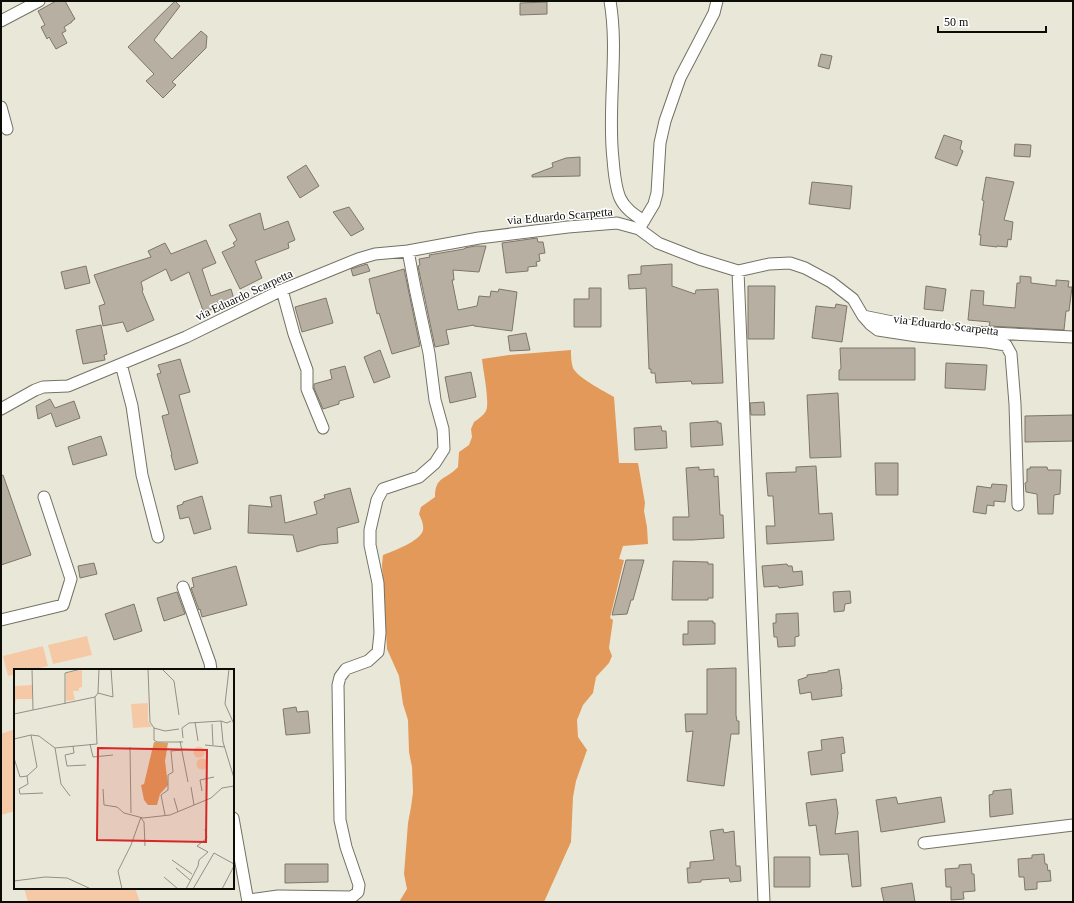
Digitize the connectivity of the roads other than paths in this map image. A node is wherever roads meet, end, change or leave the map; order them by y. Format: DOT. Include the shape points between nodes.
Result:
graph roads {
  1 [pos="39,1"];
  2 [pos="610,1"];
  3 [pos="717,1"];
  4 [pos="1,21"];
  5 [pos="1,107"];
  6 [pos="8,129"];
  7 [pos="642,225"];
  8 [pos="408,251"];
  9 [pos="738,271"];
  10 [pos="282,290"];
  11 [pos="863,316"];
  12 [pos="1073,337"];
  13 [pos="121,364"];
  14 [pos="1,410"];
  15 [pos="323,428"];
  16 [pos="44,497"];
  17 [pos="1018,505"];
  18 [pos="158,537"];
  19 [pos="183,586"];
  20 [pos="1,620"];
  21 [pos="211,669"];
  22 [pos="234,824"];
  23 [pos="1073,824"];
  24 [pos="924,843"];
  25 [pos="248,901"];
  26 [pos="764,902"];
  1 -- 4 [label="street"];
  2 -- 7 [label="street" via="613,18 611,120 615,182 621,199"];
  3 -- 7 [label="street" via="714,13 677,85 660,142 657,193"];
  5 -- 6 [label="street"];
  7 -- 8 [label="street, via Eduardo Scarpetta" via="617,223 568,227 479,238"];
  7 -- 9 [label="street, via Eduardo Scarpetta" via="658,243"];
  8 -- 10 [label="street, via Eduardo Scarpetta" via="376,254 358,259"];
  8 -- 25 [label="street" via="429,353 435,400 443,429 444,449 435,463 419,477 383,489 377,500 370,530 370,545 378,583 378,652 368,661 346,669 338,685 340,820 359,885 358,892 352,897 278,896"];
  9 -- 11 [label="street, via Eduardo Scarpetta" via="769,264 790,263 805,268 831,282 852,299"];
  9 -- 26 [label="street"];
  10 -- 13 [label="street, via Eduardo Scarpetta" via="186,337"];
  10 -- 15 [label="street" via="307,370 307,389"];
  11 -- 12 [label="street" via="953,331"];
  11 -- 17 [label="street, via Eduardo Scarpetta" via="878,330 1006,345 1011,354 1015,404"];
  13 -- 14 [label="street, via Eduardo Scarpetta" via="68,386 43,387 35,390"];
  13 -- 18 [label="street" via="132,406 142,475"];
  16 -- 20 [label="street" via="70,579 63,605"];
  19 -- 21 [label="street"];
  22 -- 25 [label="street"];
  23 -- 24 [label="street"];
}
